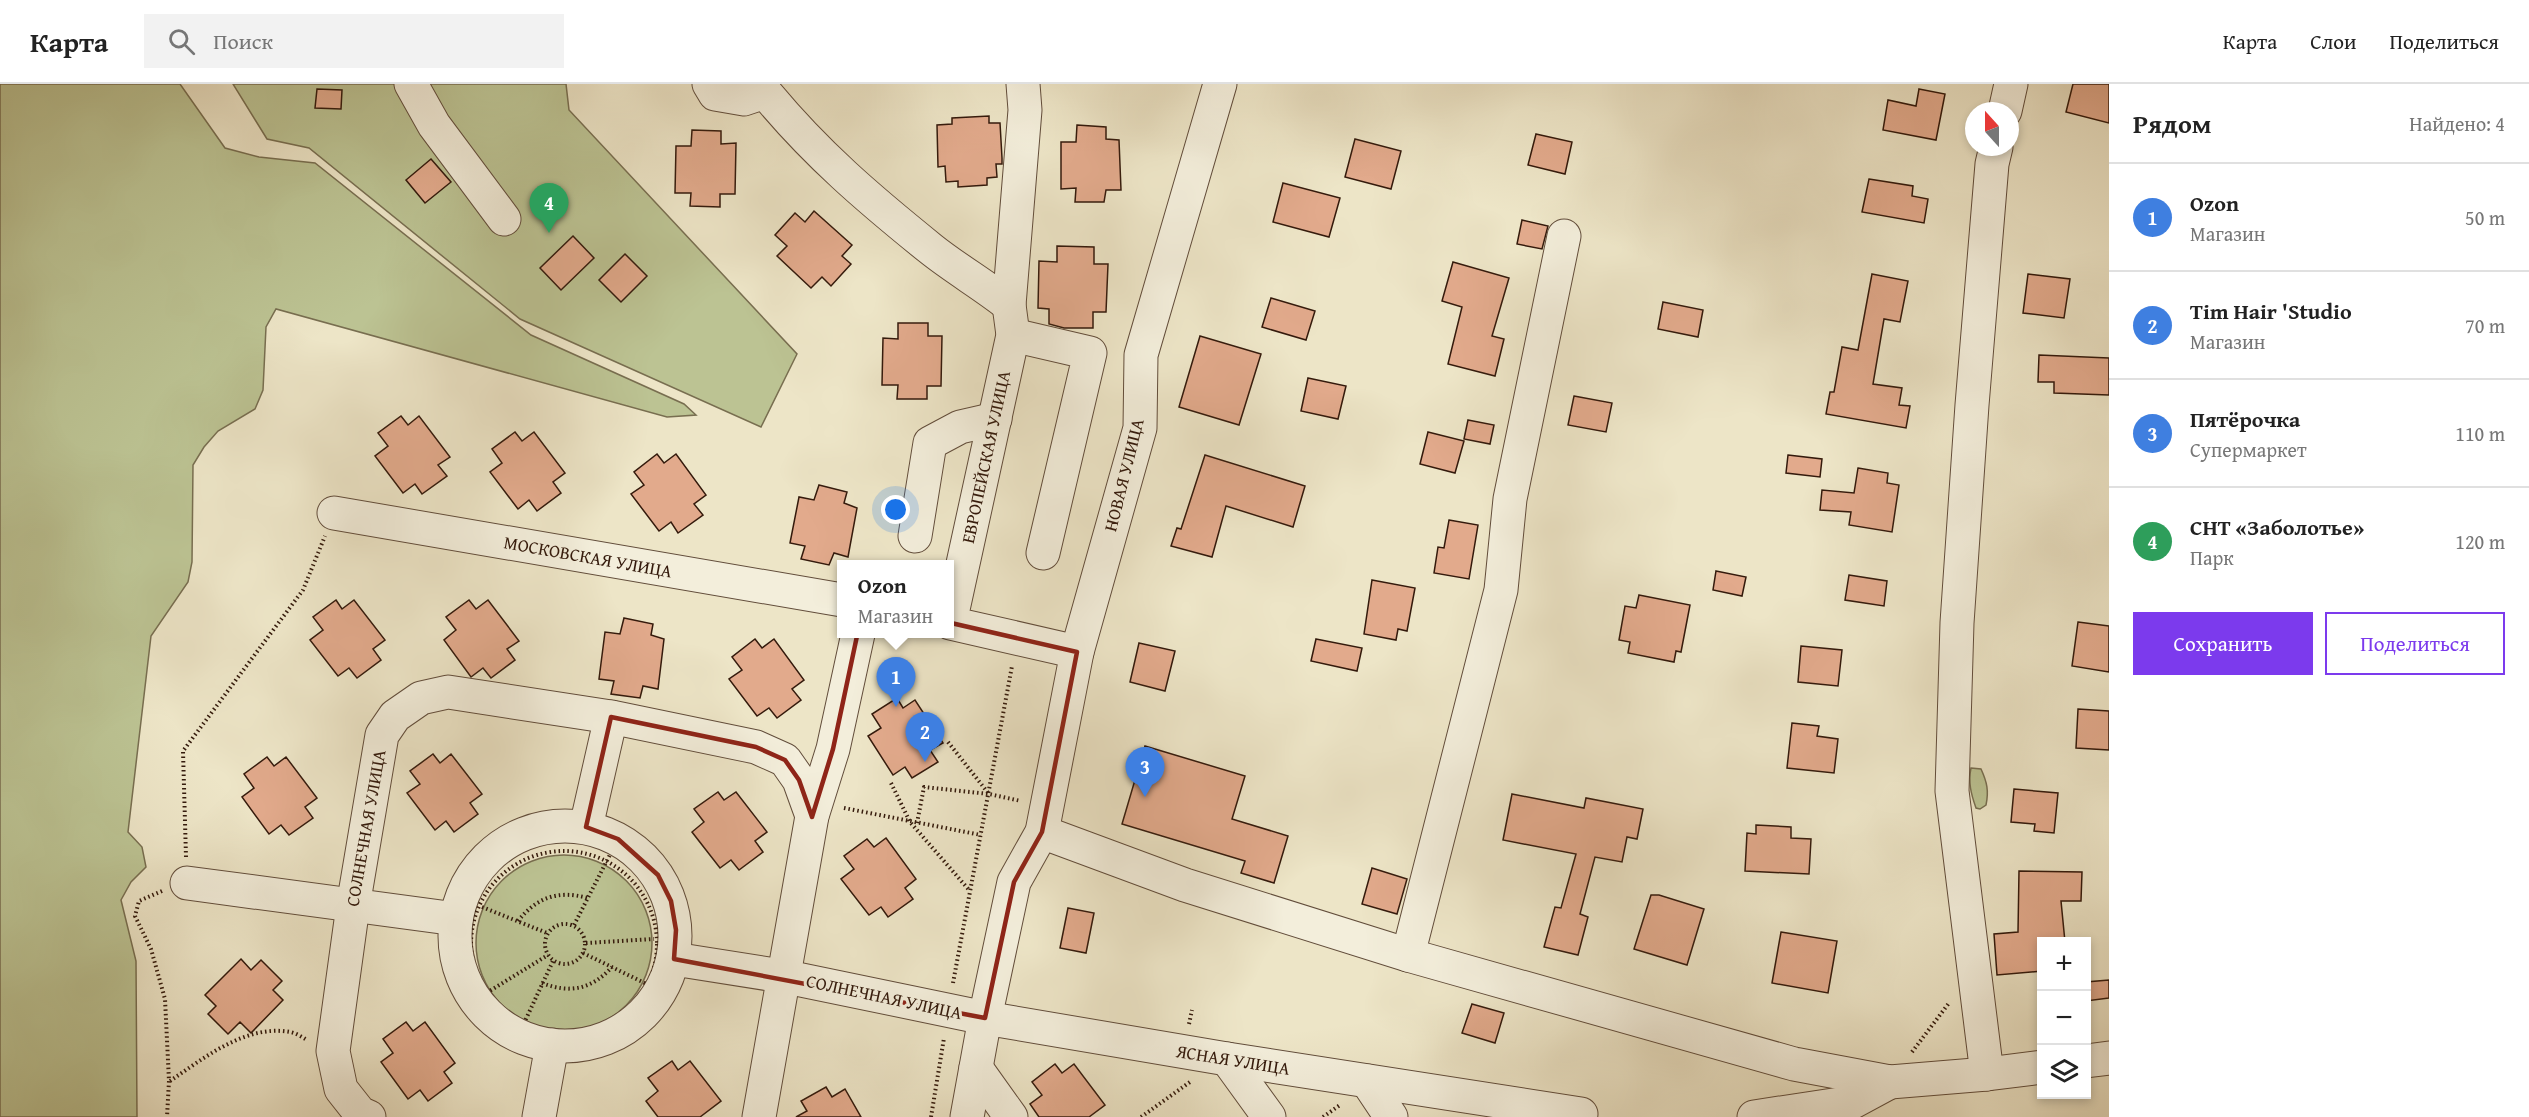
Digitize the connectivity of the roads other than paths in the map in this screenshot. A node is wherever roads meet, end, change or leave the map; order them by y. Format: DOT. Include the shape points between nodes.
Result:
graph roads {
  1 [pos="411,84"];
  2 [pos="710,84"];
  3 [pos="1023,84"];
  4 [pos="1220,84"];
  5 [pos="2011,84"];
  6 [pos="764,88"];
  7 [pos="2007,102"];
  8 [pos="1994,156"];
  9 [pos="504,219"];
  10 [pos="1564,236"];
  11 [pos="1011,320"];
  12 [pos="995,419"];
  13 [pos="334,513"];
  14 [pos="915,536"];
  15 [pos="1043,553"];
  16 [pos="837,599"];
  17 [pos="954,604"];
  18 [pos="954,623"];
  19 [pos="857,638"];
  20 [pos="1077,652"];
  21 [pos="611,717"];
  22 [pos="815,807"];
  23 [pos="1044,821"];
  24 [pos="586,827"];
  25 [pos="187,883"];
  26 [pos="352,906"];
  27 [pos="466,908"];
  28 [pos="669,945"];
  29 [pos="1408,955"];
  30 [pos="782,976"];
  31 [pos="986,1018"];
  32 [pos="552,1045"];
  33 [pos="2109,1058"];
  34 [pos="1227,1059"];
  35 [pos="2091,1060"];
  36 [pos="976,1068"];
  37 [pos="2037,1068"];
  38 [pos="1987,1074"];
  39 [pos="1366,1081"];
  40 [pos="1890,1082"];
  41 [pos="1854,1110"];
  42 [pos="1586,1116"];
  43 [pos="369,1117"];
  44 [pos="539,1117"];
  45 [pos="759,1117"];
  46 [pos="967,1117"];
  47 [pos="1011,1117"];
  48 [pos="1269,1117"];
  49 [pos="1391,1117"];
  50 [pos="1754,1117"];
  1 -- 9 [label="street" via="434,125"];
  2 -- 6 [label="street" via="715,94 744,99"];
  3 -- 11 [label="street, ЕВРОПЕЙСКАЯ УЛИЦА" via="1025,110"];
  4 -- 20 [label="street, НОВАЯ УЛИЦА" via="1141,355 1140,428"];
  5 -- 7 [label="street"];
  6 -- 11 [label="street" via="812,147 853,186"];
  8 -- 38 [label="street" via="1957,622 1952,790"];
  10 -- 29 [label="street" via="1510,499 1501,590"];
  11 -- 12 [label="street, ЕВРОПЕЙСКАЯ УЛИЦА"];
  11 -- 15 [label="street" via="1090,353"];
  12 -- 14 [label="street" via="960,427 930,443"];
  12 -- 17 [label="street, ЕВРОПЕЙСКАЯ УЛИЦА"];
  13 -- 16 [label="street, МОСКОВСКАЯ УЛИЦА"];
  18 -- 20 [label="street, ЕВРОПЕЙСКАЯ УЛИЦА"];
  19 -- 22 [label="street, СОЛНЕЧНАЯ УЛИЦА" via="833,749"];
  20 -- 23 [label="street, НОВАЯ УЛИЦА"];
  21 -- 22 [label="street, СОЛНЕЧНАЯ УЛИЦА" via="756,747 785,760"];
  21 -- 24 [label="street"];
  21 -- 26 [label="street, СОЛНЕЧНАЯ УЛИЦА" via="448,692 421,698 395,716 382,735"];
  22 -- 30 [label="street, СОЛНЕЧНАЯ УЛИЦА"];
  23 -- 29 [label="street" via="1185,885"];
  23 -- 31 [label="street, НОВАЯ УЛИЦА" via="1014,882"];
  24 -- 27 [label="street" via="556,825 527,832 501,846 480,866 464,891"];
  24 -- 28 [label="street" via="613,850 638,853 658,875 671,901"];
  25 -- 26 [label="street"];
  26 -- 27 [label="street"];
  26 -- 43 [label="street, СОЛНЕЧНАЯ УЛИЦА" via="333,1051 341,1089 360,1113"];
  27 -- 32 [label="street" via="455,947 462,975 494,1021"];
  28 -- 30 [label="street, СОЛНЕЧНАЯ УЛИЦА"];
  28 -- 32 [label="street" via="648,1009 626,1028 601,1040 573,1046"];
  29 -- 40 [label="street" via="1794,1064"];
  30 -- 31 [label="street, СОЛНЕЧНАЯ УЛИЦА"];
  30 -- 45 [label="street, СОЛНЕЧНАЯ УЛИЦА"];
  31 -- 34 [label="street, ЯСНАЯ УЛИЦА"];
  31 -- 36 [label="street"];
  32 -- 44 [label="street"];
  33 -- 35 [label="street"];
  34 -- 39 [label="street, ЯСНАЯ УЛИЦА"];
  34 -- 48 [label="street"];
  36 -- 46 [label="street"];
  36 -- 47 [label="street"];
  37 -- 38 [label="street"];
  38 -- 40 [label="street"];
  39 -- 42 [label="street, ЯСНАЯ УЛИЦА"];
  39 -- 49 [label="street"];
  40 -- 41 [label="street"];
  41 -- 50 [label="street"];
}
